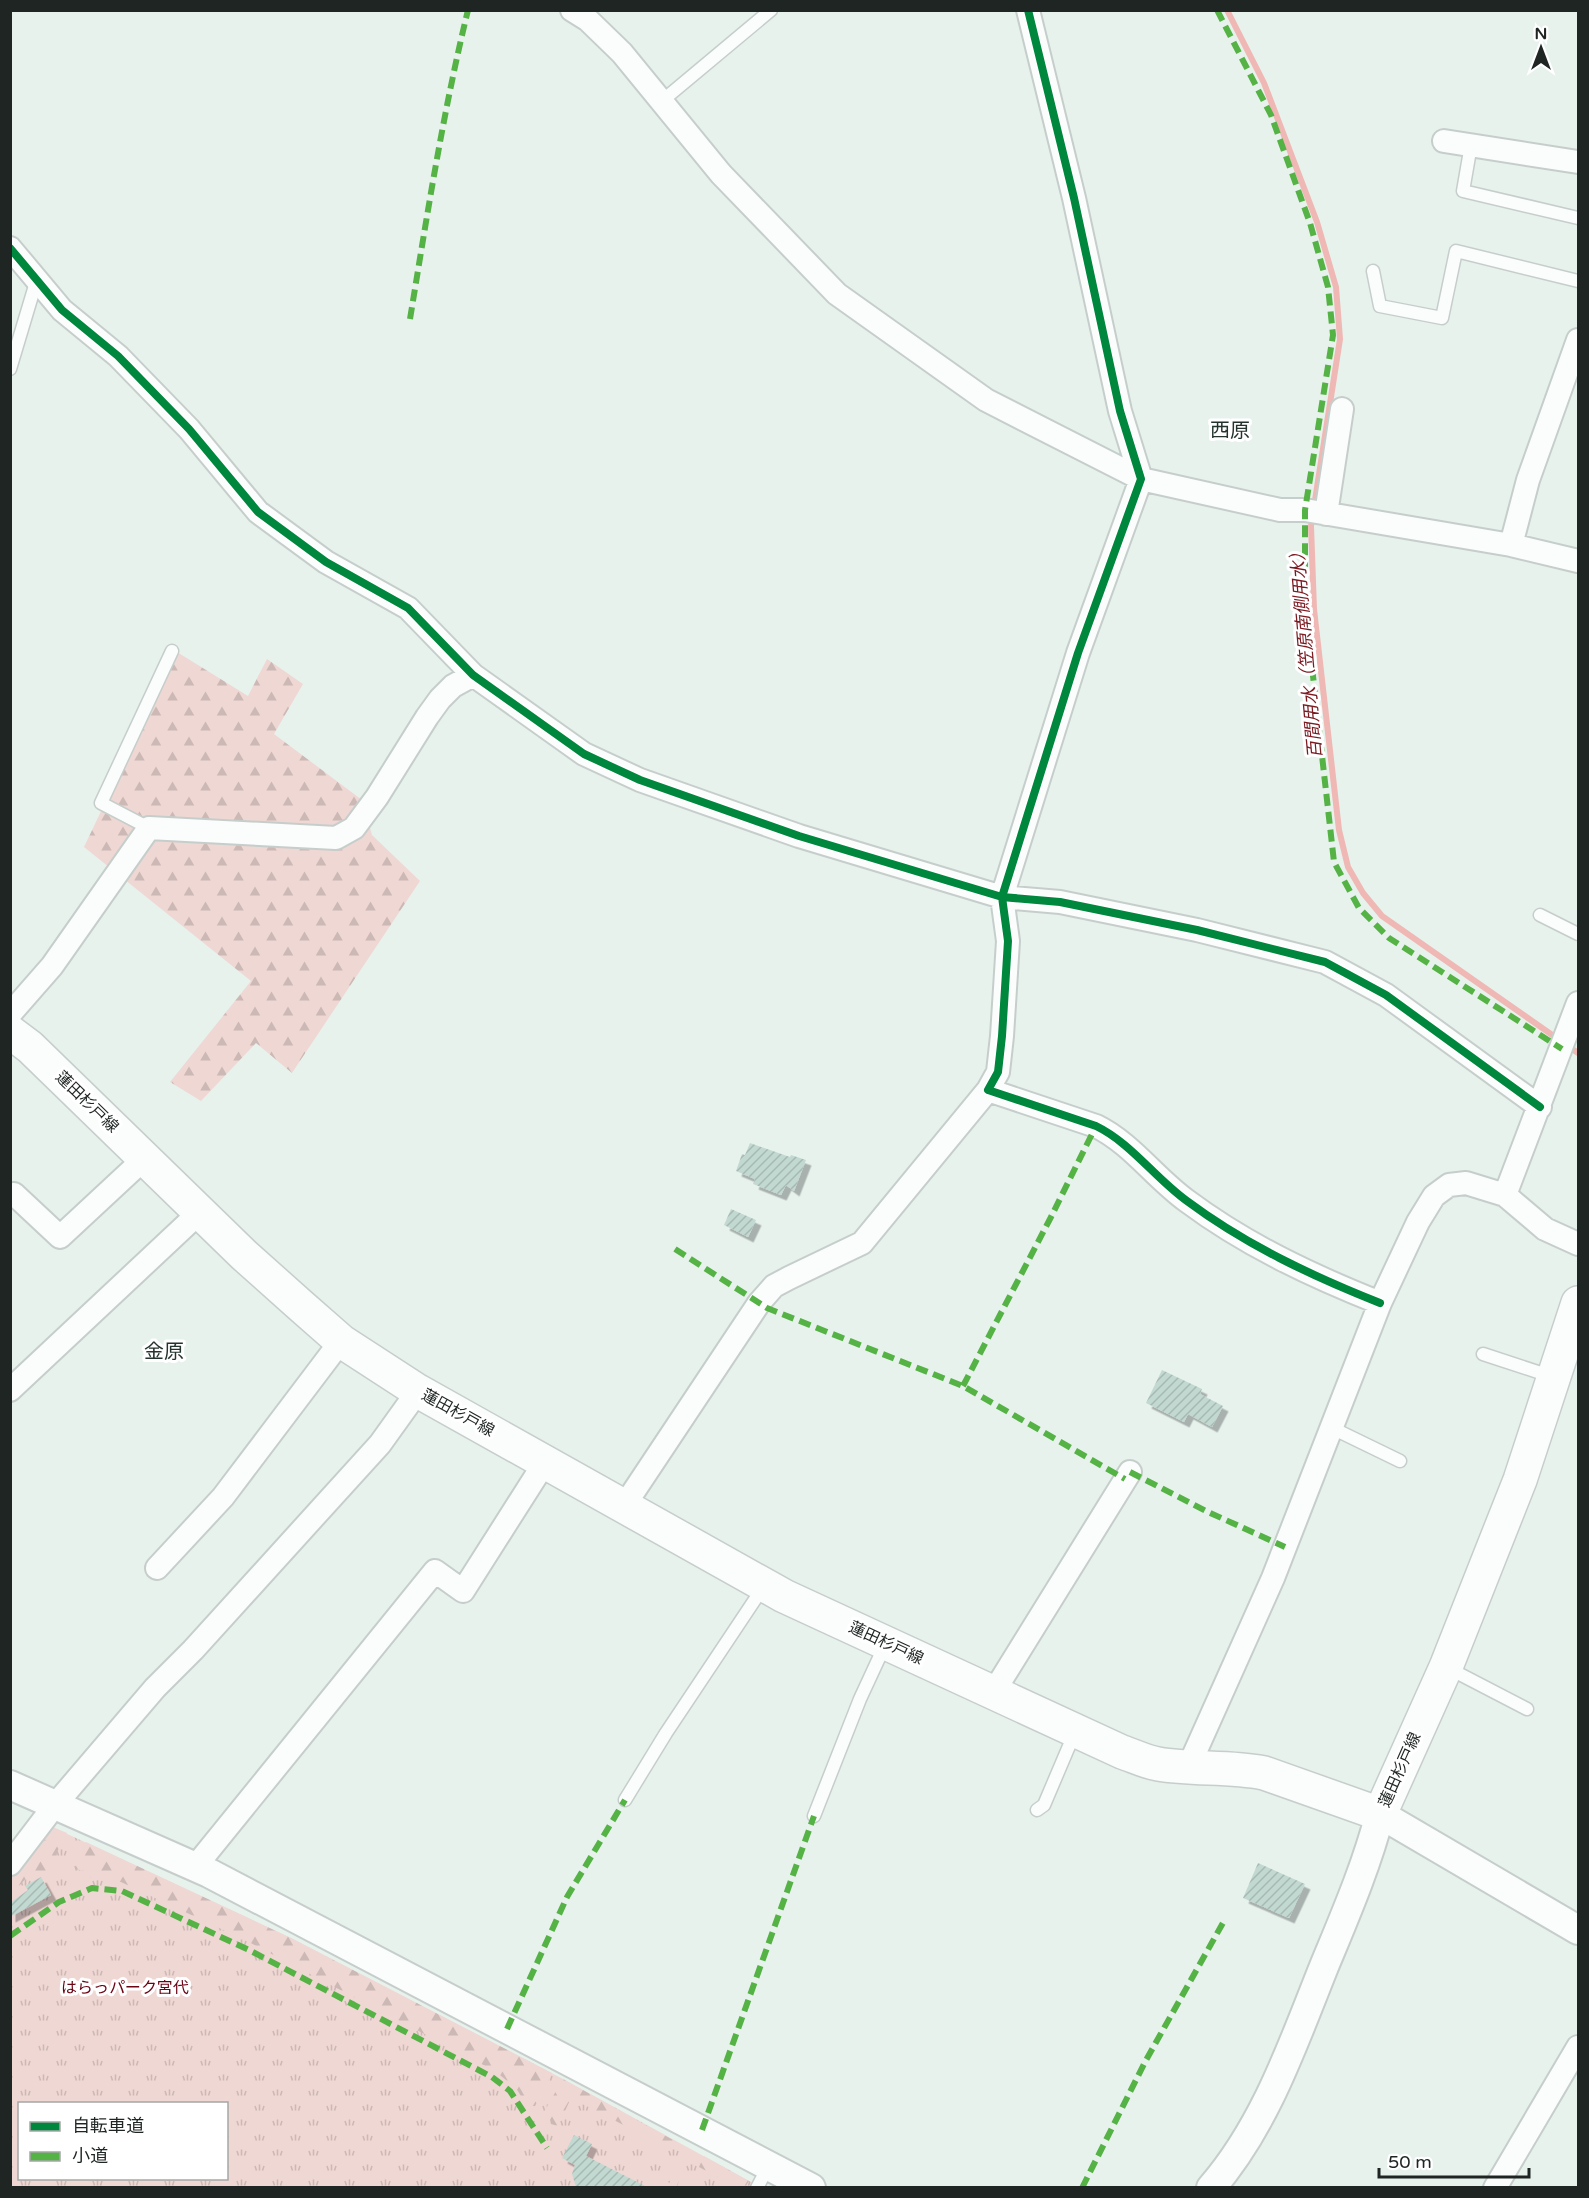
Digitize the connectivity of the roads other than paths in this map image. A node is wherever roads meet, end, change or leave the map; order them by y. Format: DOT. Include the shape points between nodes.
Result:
graph roads {
  1 [pos="572,10"];
  2 [pos="771,10"];
  3 [pos="1028,10"];
  4 [pos="662,101"];
  5 [pos="1444,141"];
  6 [pos="1471,146"];
  7 [pos="1578,162"];
  8 [pos="1578,218"];
  9 [pos="10,248"];
  10 [pos="1373,271"];
  11 [pos="37,279"];
  12 [pos="1578,281"];
  13 [pos="1578,340"];
  14 [pos="10,369"];
  15 [pos="1342,409"];
  16 [pos="1141,479"];
  17 [pos="1326,514"];
  18 [pos="1511,545"];
  19 [pos="1578,561"];
  20 [pos="172,651"];
  21 [pos="473,675"];
  22 [pos="149,828"];
  23 [pos="1002,897"];
  24 [pos="1540,915"];
  25 [pos="1578,934"];
  26 [pos="1578,1003"];
  27 [pos="10,1014"];
  28 [pos="10,1032"];
  29 [pos="1573,1037"];
  30 [pos="988,1090"];
  31 [pos="1540,1107"];
  32 [pos="145,1158"];
  33 [pos="14,1194"];
  34 [pos="1505,1195"];
  35 [pos="200,1212"];
  36 [pos="1578,1244"];
  37 [pos="1380,1303"];
  38 [pos="1578,1303"];
  39 [pos="341,1341"];
  40 [pos="1483,1354"];
  41 [pos="1554,1377"];
  42 [pos="10,1390"];
  43 [pos="418,1391"];
  44 [pos="1332,1428"];
  45 [pos="544,1461"];
  46 [pos="1400,1461"];
  47 [pos="1130,1472"];
  48 [pos="624,1506"];
  49 [pos="157,1568"];
  50 [pos="765,1585"];
  51 [pos="886,1643"];
  52 [pos="1446,1667"];
  53 [pos="993,1693"];
  54 [pos="1527,1709"];
  55 [pos="1076,1731"];
  56 [pos="1188,1768"];
  57 [pos="10,1785"];
  58 [pos="625,1800"];
  59 [pos="55,1805"];
  60 [pos="1037,1810"];
  61 [pos="1380,1814"];
  62 [pos="814,1816"];
  63 [pos="10,1864"];
  64 [pos="195,1867"];
  65 [pos="1578,1930"];
  66 [pos="1578,2047"];
  67 [pos="763,2176"];
  68 [pos="811,2187"];
  69 [pos="1211,2187"];
  70 [pos="1495,2187"];
  1 -- 4 [label="street" via="622,53"];
  2 -- 4 [label="lane"];
  3 -- 16 [label="street" via="1120,411"];
  4 -- 16 [label="street" via="721,174 837,294 986,400"];
  5 -- 6 [label="street"];
  6 -- 7 [label="street"];
  6 -- 8 [label="lane" via="1463,191"];
  9 -- 11 [label="street"];
  10 -- 12 [label="lane" via="1380,306 1442,318 1456,251"];
  11 -- 14 [label="lane"];
  11 -- 21 [label="street" via="62,310 118,356 189,429 258,512 326,562 408,608"];
  13 -- 18 [label="street" via="1528,480"];
  15 -- 17 [label="street"];
  16 -- 17 [label="street" via="1280,510"];
  16 -- 23 [label="street" via="1078,653"];
  17 -- 18 [label="street"];
  18 -- 19 [label="street"];
  20 -- 22 [label="lane" via="101,803"];
  21 -- 22 [label="street" via="453,686 441,699 354,828 336,838"];
  21 -- 23 [label="street" via="584,754 640,780 799,836"];
  22 -- 27 [label="street" via="52,966"];
  23 -- 30 [label="street" via="1008,941 1002,1036 998,1072"];
  23 -- 31 [label="street" via="1060,902 1325,962 1386,995"];
  24 -- 25 [label="lane"];
  26 -- 29 [label="street"];
  28 -- 32 [label="main road, 蓮田杉戸線"];
  29 -- 31 [label="street"];
  30 -- 37 [label="street" via="1112,1134 1206,1215 1288,1263"];
  30 -- 48 [label="street" via="862,1244 774,1286"];
  31 -- 34 [label="street"];
  32 -- 33 [label="street" via="60,1237"];
  32 -- 35 [label="main road, 蓮田杉戸線"];
  34 -- 36 [label="street" via="1545,1229"];
  34 -- 37 [label="street" via="1466,1183 1449,1185 1434,1196"];
  35 -- 39 [label="main road, 蓮田杉戸線"];
  35 -- 42 [label="street"];
  37 -- 44 [label="street"];
  38 -- 41 [label="main road, 蓮田杉戸線"];
  39 -- 43 [label="main road, 蓮田杉戸線"];
  39 -- 49 [label="street" via="224,1497"];
  40 -- 41 [label="lane"];
  41 -- 52 [label="main road, 蓮田杉戸線" via="1520,1479"];
  43 -- 45 [label="main road, 蓮田杉戸線"];
  43 -- 59 [label="street" via="380,1444 155,1688"];
  44 -- 46 [label="lane"];
  44 -- 56 [label="street" via="1273,1578"];
  45 -- 48 [label="main road, 蓮田杉戸線"];
  45 -- 64 [label="street" via="463,1591 435,1571"];
  47 -- 53 [label="street"];
  48 -- 50 [label="main road, 蓮田杉戸線"];
  50 -- 51 [label="main road, 蓮田杉戸線"];
  50 -- 58 [label="lane"];
  51 -- 53 [label="main road, 蓮田杉戸線"];
  51 -- 62 [label="lane"];
  52 -- 54 [label="lane"];
  52 -- 61 [label="main road, 蓮田杉戸線"];
  53 -- 55 [label="main road, 蓮田杉戸線"];
  55 -- 56 [label="main road, 蓮田杉戸線" via="1155,1764"];
  55 -- 60 [label="lane" via="1044,1805"];
  56 -- 61 [label="main road, 蓮田杉戸線" via="1264,1773"];
  57 -- 59 [label="street"];
  59 -- 63 [label="street"];
  59 -- 64 [label="street"];
  61 -- 65 [label="street"];
  61 -- 69 [label="street" via="1370,1853 1286,2063 1244,2145"];
  64 -- 67 [label="street"];
  66 -- 70 [label="street"];
  67 -- 68 [label="street"];
}
